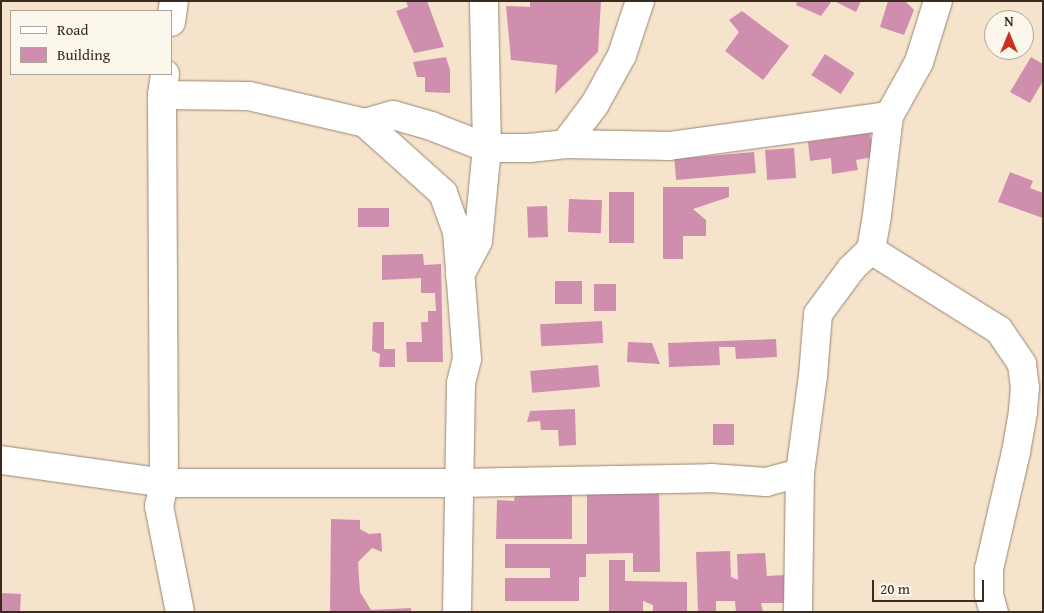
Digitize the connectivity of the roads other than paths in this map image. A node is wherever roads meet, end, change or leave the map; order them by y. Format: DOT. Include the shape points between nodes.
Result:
graph roads {
  1 [pos="174,1"];
  2 [pos="484,1"];
  3 [pos="640,1"];
  4 [pos="938,1"];
  5 [pos="172,15"];
  6 [pos="164,84"];
  7 [pos="889,116"];
  8 [pos="365,123"];
  9 [pos="565,144"];
  10 [pos="486,148"];
  11 [pos="871,250"];
  12 [pos="460,274"];
  13 [pos="1,460"];
  14 [pos="800,473"];
  15 [pos="164,483"];
  16 [pos="459,483"];
  17 [pos="180,612"];
  18 [pos="456,612"];
  19 [pos="798,612"];
  20 [pos="994,612"];
  1 -- 5 [label="street"];
  2 -- 10 [label="street"];
  3 -- 9 [label="street" via="622,55 595,104"];
  4 -- 7 [label="street" via="919,62"];
  6 -- 8 [label="street" via="249,96"];
  6 -- 15 [label="street"];
  7 -- 9 [label="street" via="669,146"];
  7 -- 11 [label="street"];
  8 -- 10 [label="street" via="393,114"];
  8 -- 12 [label="street" via="443,193 457,232"];
  9 -- 10 [label="street"];
  10 -- 12 [label="street" via="478,241"];
  11 -- 14 [label="street" via="851,269 818,314"];
  11 -- 20 [label="street" via="999,330 1022,364 1025,387 1023,412 989,569 989,595"];
  12 -- 16 [label="street" via="467,359 461,383"];
  13 -- 15 [label="street"];
  14 -- 16 [label="street" via="766,482 711,478"];
  14 -- 19 [label="street"];
  15 -- 16 [label="street"];
  15 -- 17 [label="street" via="159,506"];
  16 -- 18 [label="street"];
}
